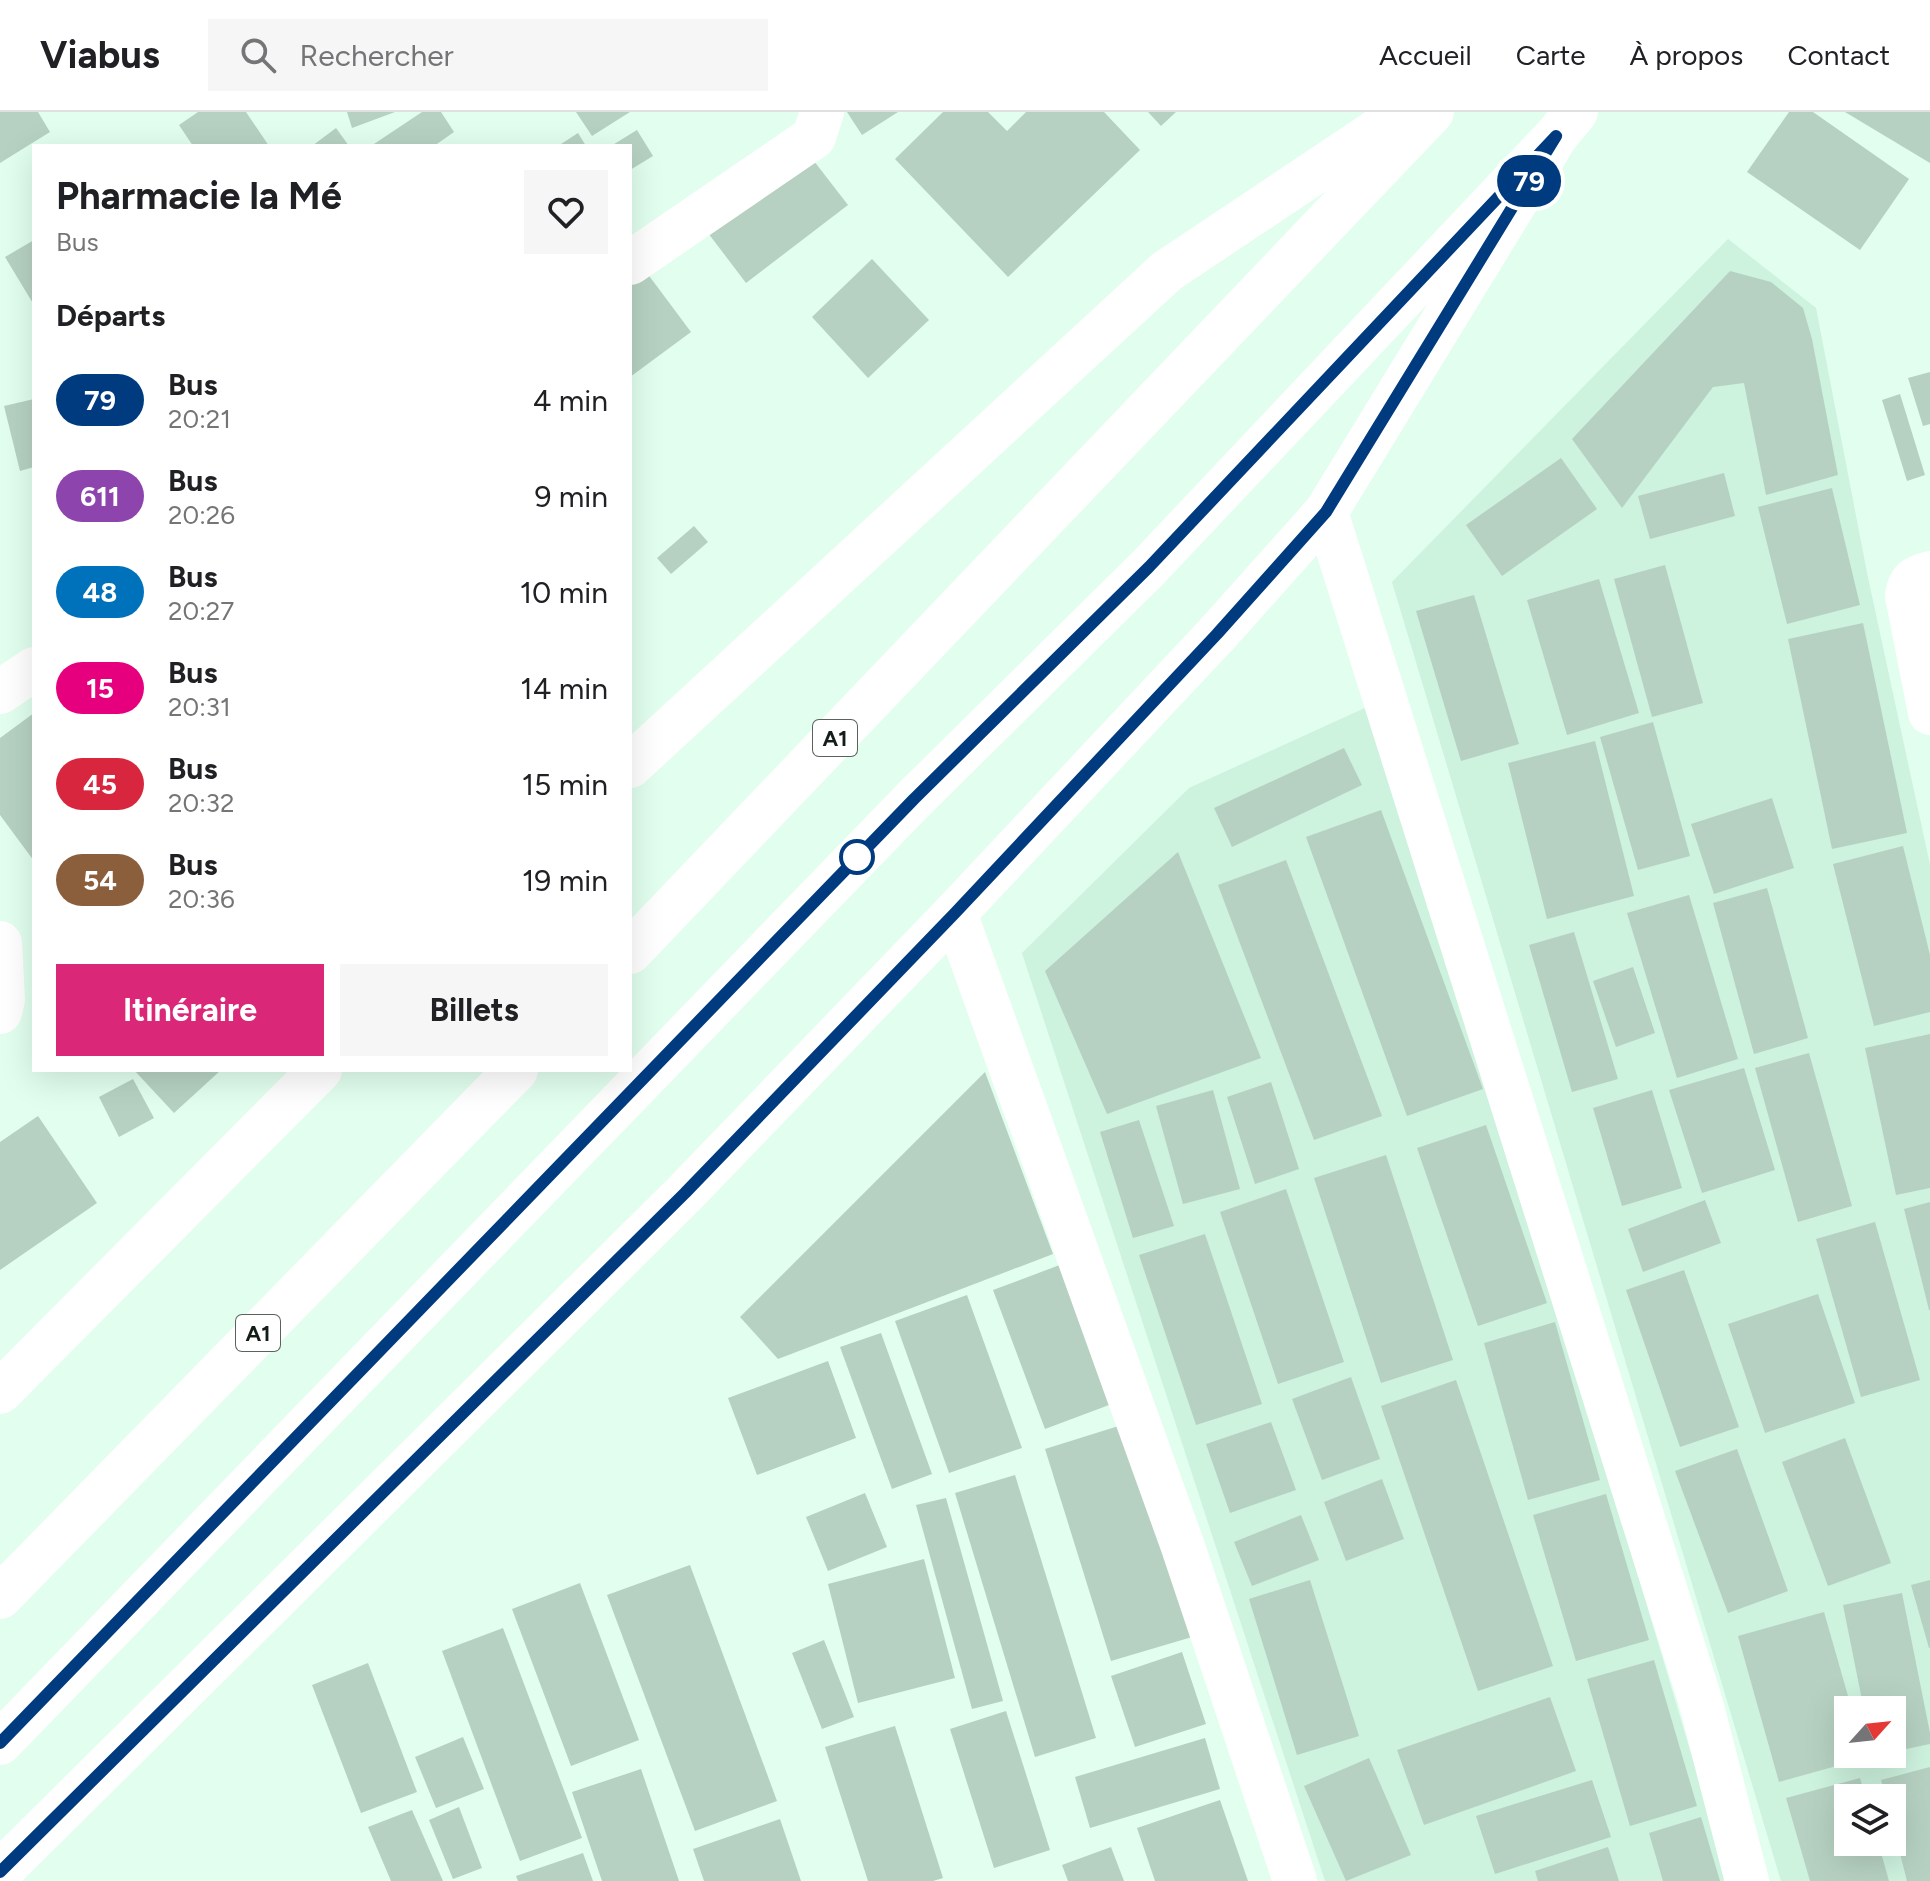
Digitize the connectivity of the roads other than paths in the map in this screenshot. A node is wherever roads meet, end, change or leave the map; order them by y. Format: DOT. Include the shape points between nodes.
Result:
graph roads {
  1 [pos="822,112"];
  2 [pos="1405,112"];
  3 [pos="1432,112"];
  4 [pos="1566,124"];
  5 [pos="632,262"];
  6 [pos="1326,512"];
  7 [pos="1930,573"];
  8 [pos="32,670"];
  9 [pos="0,692"];
  10 [pos="1930,713"];
  11 [pos="632,764"];
  12 [pos="955,913"];
  13 [pos="0,943"];
  14 [pos="632,950"];
  15 [pos="0,1012"];
  16 [pos="318,1072"];
  17 [pos="514,1072"];
  18 [pos="0,1392"];
  19 [pos="0,1597"];
  20 [pos="0,1743"];
  21 [pos="0,1872"];
  22 [pos="1295,1881"];
  23 [pos="1747,1881"];
  1 -- 5 [label="main road" via="814,137"];
  2 -- 11 [label="main road" via="1167,271"];
  3 -- 14 [label="main road, A1"];
  4 -- 6 [label="main road"];
  4 -- 20 [label="main road" via="1149,567 914,799"];
  6 -- 12 [label="main road"];
  6 -- 23 [label="main road" via="1701,1703"];
  7 -- 10 [label="main road" via="1908,584 1907,596"];
  8 -- 9 [label="main road"];
  12 -- 21 [label="main road" via="685,1193"];
  12 -- 22 [label="main road" via="1182,1544"];
  13 -- 15 [label="main road"];
  16 -- 18 [label="main road"];
  17 -- 19 [label="main road, A1"];
}
